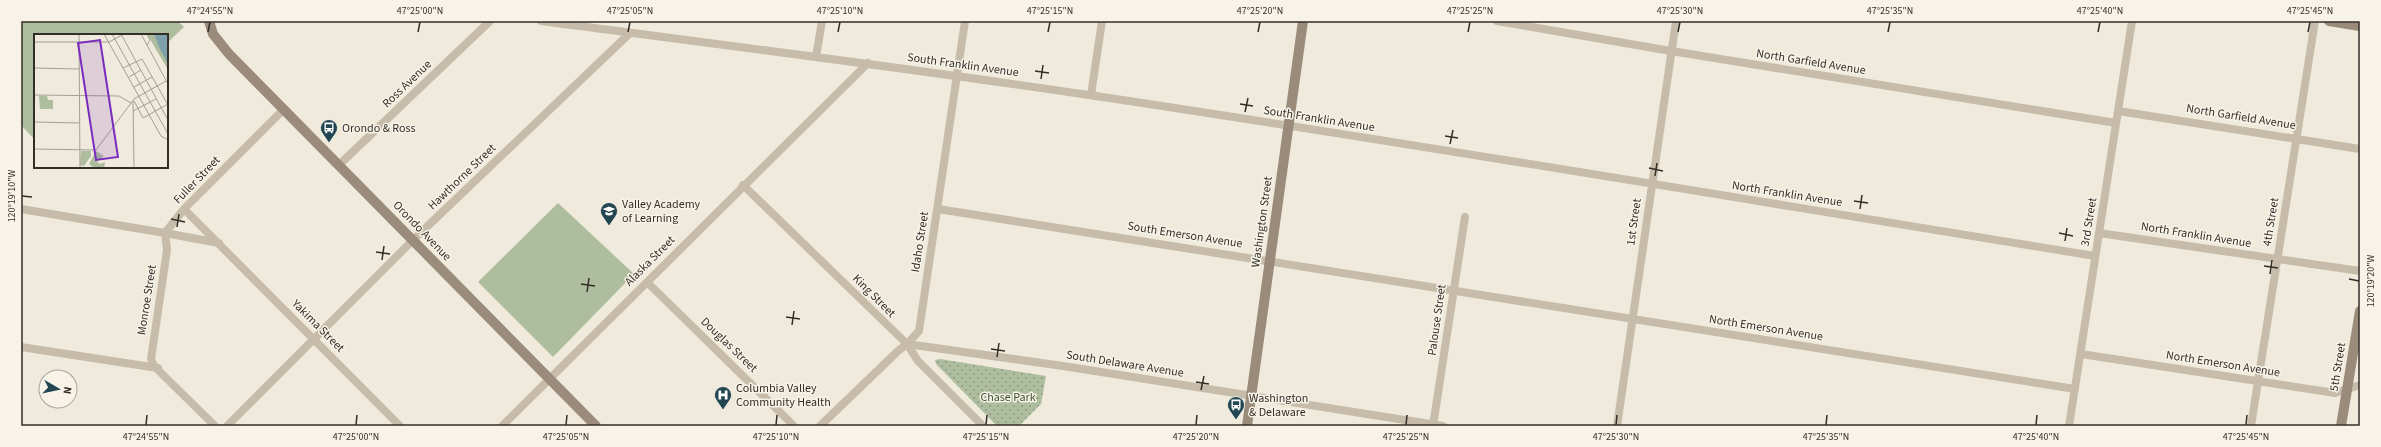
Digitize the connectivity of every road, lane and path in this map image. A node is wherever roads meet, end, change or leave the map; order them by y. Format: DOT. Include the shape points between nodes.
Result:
graph roads {
  1 [pos="209,21"];
  2 [pos="490,21"];
  3 [pos="541,21"];
  4 [pos="822,21"];
  5 [pos="965,21"];
  6 [pos="1102,21"];
  7 [pos="1303,21"];
  8 [pos="1500,21"];
  9 [pos="1676,21"];
  10 [pos="2132,21"];
  11 [pos="2315,21"];
  12 [pos="2329,21"];
  13 [pos="2360,26"];
  14 [pos="630,33"];
  15 [pos="1671,51"];
  16 [pos="816,56"];
  17 [pos="868,63"];
  18 [pos="957,76"];
  19 [pos="1091,95"];
  20 [pos="283,110"];
  21 [pos="2118,111"];
  22 [pos="2116,123"];
  23 [pos="1288,126"];
  24 [pos="2296,138"];
  25 [pos="2360,149"];
  26 [pos="1475,155"];
  27 [pos="340,164"];
  28 [pos="1652,184"];
  29 [pos="743,185"];
  30 [pos="21,209"];
  31 [pos="184,209"];
  32 [pos="938,209"];
  33 [pos="1465,217"];
  34 [pos="165,233"];
  35 [pos="2099,233"];
  36 [pos="412,241"];
  37 [pos="219,243"];
  38 [pos="2095,256"];
  39 [pos="2277,260"];
  40 [pos="1269,261"];
  41 [pos="2360,271"];
  42 [pos="647,282"];
  43 [pos="1453,290"];
  44 [pos="2360,311"];
  45 [pos="1632,319"];
  46 [pos="314,339"];
  47 [pos="908,344"];
  48 [pos="21,347"];
  49 [pos="2081,354"];
  50 [pos="158,368"];
  51 [pos="550,378"];
  52 [pos="2258,382"];
  53 [pos="2360,385"];
  54 [pos="2075,389"];
  55 [pos="2348,390"];
  56 [pos="1251,396"];
  57 [pos="1433,425"];
  58 [pos="215,426"];
  59 [pos="227,426"];
  60 [pos="400,426"];
  61 [pos="502,426"];
  62 [pos="596,426"];
  63 [pos="794,426"];
  64 [pos="820,426"];
  65 [pos="983,426"];
  66 [pos="1247,426"];
  67 [pos="1444,426"];
  68 [pos="1617,426"];
  69 [pos="2069,426"];
  70 [pos="2251,426"];
  71 [pos="2341,426"];
  1 -- 20 [label="main road, Orondo Avenue" via="213,34 229,54"];
  2 -- 27 [label="street, Ross Avenue"];
  3 -- 14 [label="street, South Franklin Avenue"];
  4 -- 16 [label="street"];
  5 -- 18 [label="street, Idaho Street"];
  6 -- 19 [label="street"];
  7 -- 23 [label="main road, Washington Street"];
  8 -- 15 [label="street, North Garfield Avenue"];
  9 -- 15 [label="street, 1st Street"];
  10 -- 21 [label="street, 3rd Street"];
  11 -- 24 [label="street, 4th Street"];
  12 -- 13 [label="main road"];
  14 -- 16 [label="street, South Franklin Avenue"];
  14 -- 36 [label="street, Hawthorne Street"];
  15 -- 22 [label="street, North Garfield Avenue"];
  15 -- 28 [label="street, 1st Street"];
  16 -- 17 [label="street, South Franklin Avenue"];
  17 -- 18 [label="street, South Franklin Avenue"];
  17 -- 29 [label="street, Alaska Street"];
  18 -- 19 [label="street, South Franklin Avenue"];
  18 -- 32 [label="street, Idaho Street"];
  19 -- 23 [label="street, South Franklin Avenue"];
  20 -- 27 [label="main road, Orondo Avenue"];
  20 -- 31 [label="street, Fuller Street"];
  21 -- 22 [label="street, 3rd Street"];
  21 -- 24 [label="street, North Garfield Avenue"];
  22 -- 35 [label="street, 3rd Street"];
  23 -- 26 [label="street, South Franklin Avenue"];
  23 -- 40 [label="main road, Washington Street"];
  24 -- 25 [label="street, North Garfield Avenue"];
  24 -- 39 [label="street, 4th Street"];
  26 -- 28 [label="street, North Franklin Avenue"];
  27 -- 36 [label="main road, Orondo Avenue"];
  28 -- 38 [label="street, North Franklin Avenue"];
  28 -- 45 [label="street, 1st Street"];
  29 -- 42 [label="street, Alaska Street"];
  29 -- 47 [label="street, King Street"];
  30 -- 34 [label="street"];
  31 -- 34 [label="street, Fuller Street"];
  31 -- 37 [label="street, Yakima Street"];
  32 -- 40 [label="street, South Emerson Avenue"];
  32 -- 47 [label="street, Idaho Street" via="919,331"];
  33 -- 43 [label="street, Palouse Street"];
  34 -- 37 [label="street"];
  34 -- 50 [label="street, Monroe Street" via="168,238 167,250 151,354 152,363"];
  35 -- 38 [label="street, 3rd Street"];
  35 -- 39 [label="street, North Franklin Avenue"];
  36 -- 46 [label="street, Hawthorne Street"];
  36 -- 51 [label="main road, Orondo Avenue"];
  37 -- 46 [label="street, Yakima Street"];
  38 -- 49 [label="street, 3rd Street"];
  39 -- 41 [label="street, North Franklin Avenue"];
  39 -- 52 [label="street, 4th Street"];
  40 -- 43 [label="street, South Emerson Avenue"];
  40 -- 56 [label="main road, Washington Street"];
  42 -- 51 [label="street, Alaska Street"];
  42 -- 63 [label="street, Douglas Street"];
  43 -- 45 [label="street, North Emerson Avenue"];
  43 -- 57 [label="street, Palouse Street"];
  44 -- 55 [label="main road, 5th Street"];
  45 -- 54 [label="street, North Emerson Avenue"];
  45 -- 68 [label="street, 1st Street"];
  46 -- 59 [label="street, Hawthorne Street"];
  46 -- 60 [label="street, Yakima Street"];
  47 -- 56 [label="street, South Delaware Avenue"];
  47 -- 64 [label="street, Idaho Street"];
  47 -- 65 [label="street, King Street" via="918,361"];
  48 -- 50 [label="street"];
  49 -- 52 [label="street, North Emerson Avenue"];
  49 -- 54 [label="street, 3rd Street"];
  50 -- 58 [label="street, Monroe Street"];
  51 -- 61 [label="street, Alaska Street"];
  51 -- 62 [label="main road, Orondo Avenue"];
  52 -- 55 [label="street, North Emerson Avenue" via="2335,394"];
  52 -- 70 [label="street, 4th Street"];
  53 -- 55 [label="street, North Emerson Avenue"];
  54 -- 69 [label="street, 3rd Street"];
  55 -- 71 [label="main road, 5th Street"];
  56 -- 57 [label="street, South Delaware Avenue"];
  56 -- 66 [label="main road, Washington Street"];
  57 -- 67 [label="street, South Delaware Avenue"];
}
